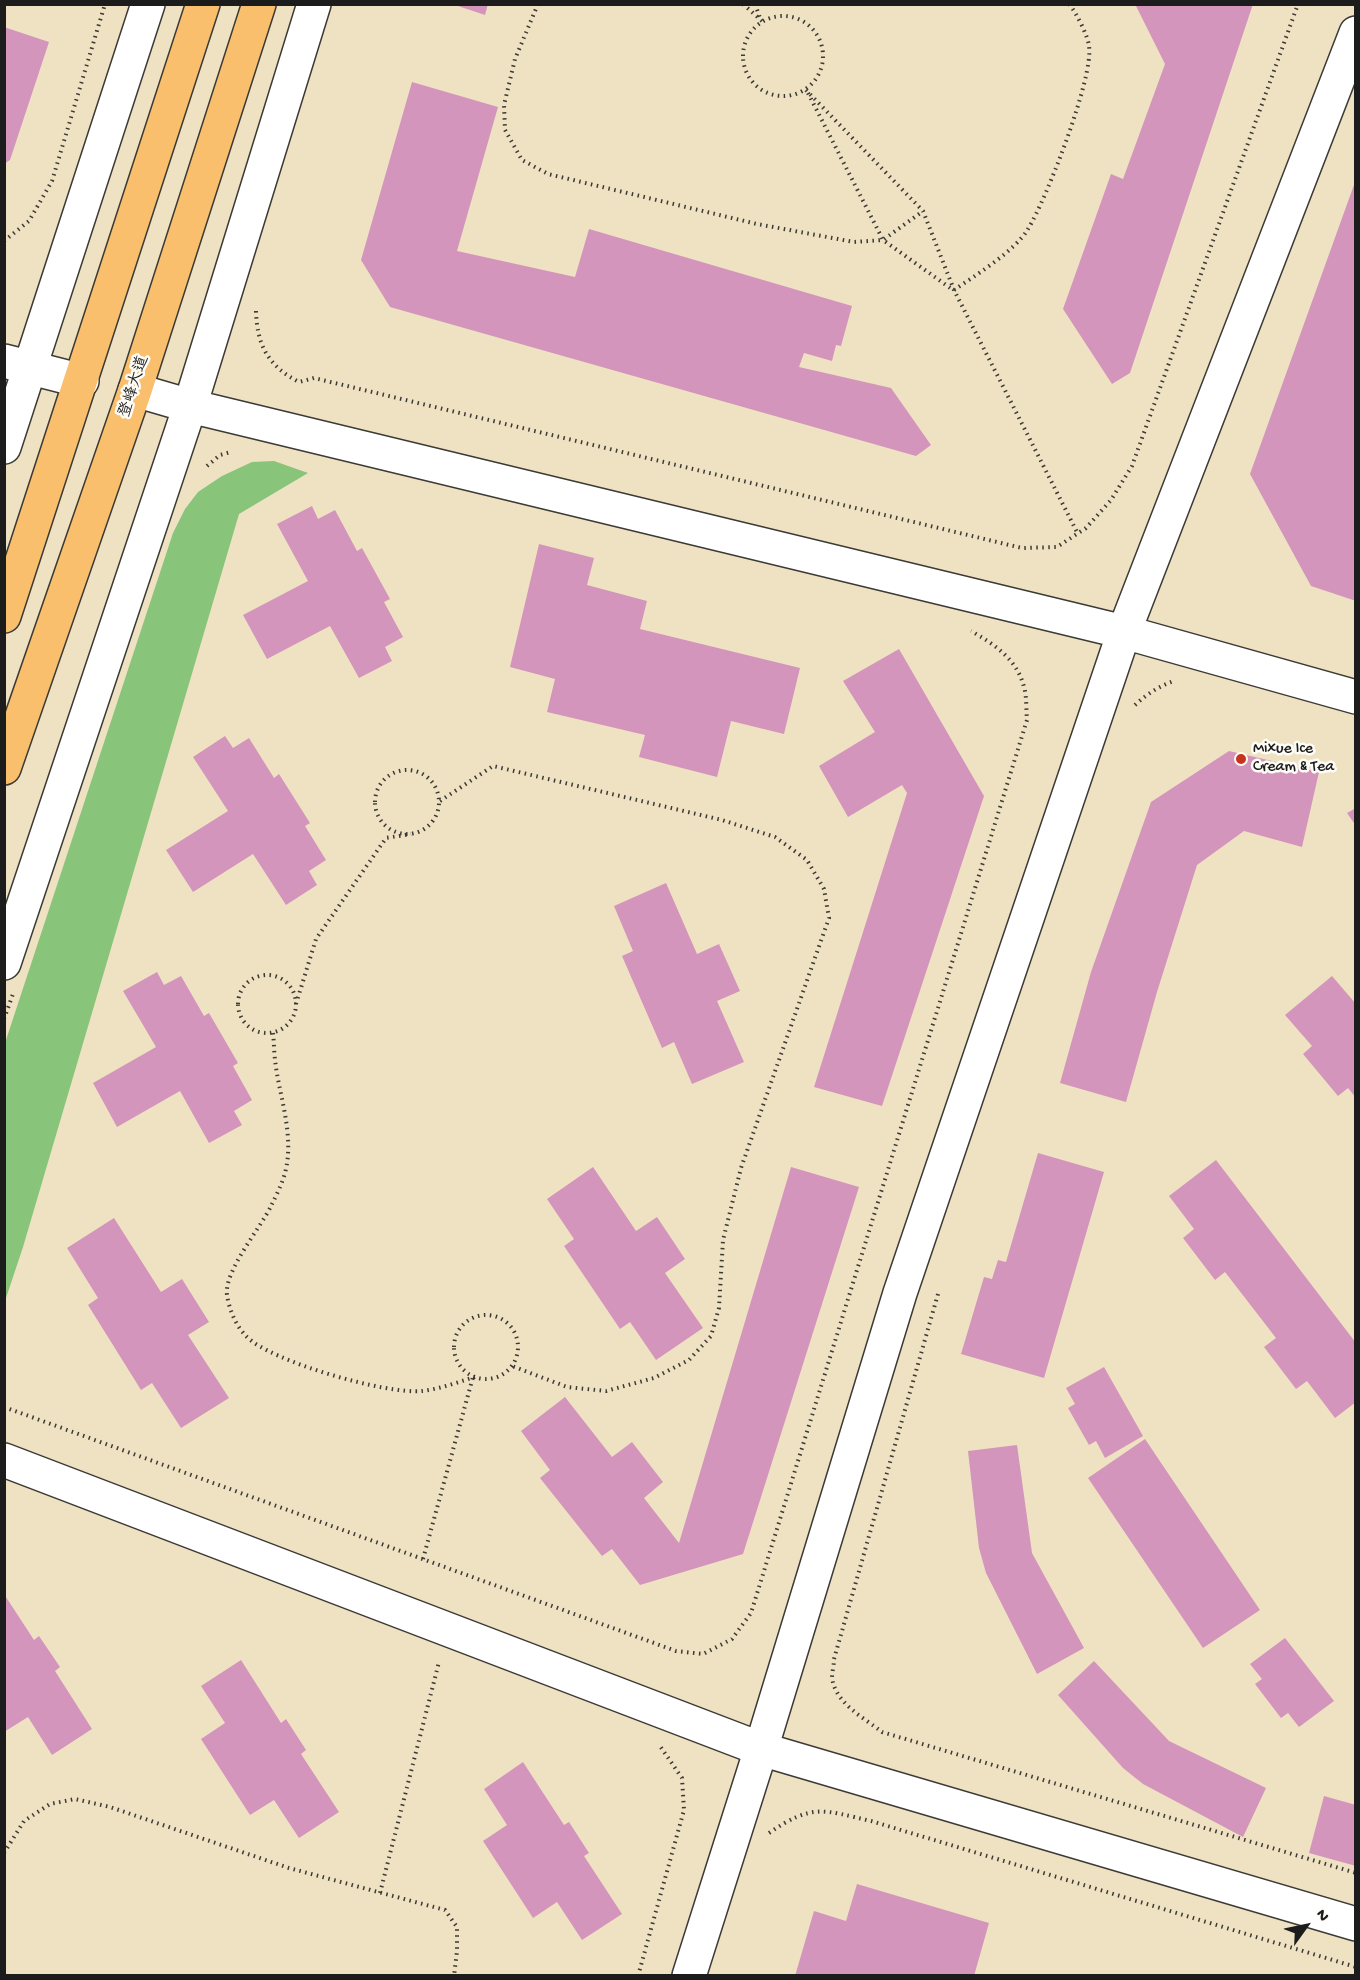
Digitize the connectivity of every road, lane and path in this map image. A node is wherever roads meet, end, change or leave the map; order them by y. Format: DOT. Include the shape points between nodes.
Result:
graph roads {
  1 [pos="105,4"];
  2 [pos="148,4"];
  3 [pos="203,4"];
  4 [pos="259,4"];
  5 [pos="314,4"];
  6 [pos="538,4"];
  7 [pos="743,4"];
  8 [pos="755,4"];
  9 [pos="1069,4"];
  10 [pos="1298,4"];
  11 [pos="762,21"];
  12 [pos="1356,33"];
  13 [pos="806,90"];
  14 [pos="923,211"];
  15 [pos="883,240"];
  16 [pos="4,241"];
  17 [pos="954,290"];
  18 [pos="256,302"];
  19 [pos="18,365"];
  20 [pos="82,381"];
  21 [pos="135,390"];
  22 [pos="190,406"];
  23 [pos="4,447"];
  24 [pos="1078,534"];
  25 [pos="4,616"];
  26 [pos="968,629"];
  27 [pos="1124,632"];
  28 [pos="1177,680"];
  29 [pos="1356,697"];
  30 [pos="1132,709"];
  31 [pos="4,768"];
  32 [pos="440,801"];
  33 [pos="411,834"];
  34 [pos="4,963"];
  35 [pos="297,1004"];
  36 [pos="273,1032"];
  37 [pos="938,1291"];
  38 [pos="512,1366"];
  39 [pos="474,1377"];
  40 [pos="4,1407"];
  41 [pos="4,1460"];
  42 [pos="423,1559"];
  43 [pos="440,1655"];
  44 [pos="655,1739"];
  45 [pos="761,1749"];
  46 [pos="761,1838"];
  47 [pos="4,1853"];
  48 [pos="1356,1873"];
  49 [pos="380,1893"];
  50 [pos="1356,1924"];
  51 [pos="1356,1967"];
  52 [pos="454,1976"];
  53 [pos="638,1976"];
  54 [pos="689,1976"];
  1 -- 16 [label="path" via="52,181 29,221"];
  2 -- 19 [label="street"];
  3 -- 20 [label="main road"];
  4 -- 21 [label="main road, 登峰大道"];
  5 -- 22 [label="street"];
  6 -- 15 [label="path" via="515,59 504,105 505,130 522,160 548,174 757,224 854,242"];
  7 -- 11 [label="path"];
  8 -- 11 [label="path"];
  9 -- 17 [label="path" via="1089,46 1084,88 1049,184 1028,230 998,260"];
  10 -- 24 [label="path" via="1132,466 1112,500"];
  11 -- 13 [label="path" via="774,16 802,20 820,40 822,68"];
  11 -- 13 [label="path" via="744,43 745,72 766,93 794,96"];
  12 -- 27 [label="street"];
  13 -- 14 [label="path"];
  13 -- 15 [label="path"];
  14 -- 15 [label="path"];
  14 -- 17 [label="path"];
  15 -- 17 [label="path"];
  17 -- 24 [label="path"];
  18 -- 24 [label="path" via="262,349 283,374 299,382 314,378 1022,548 1057,547"];
  19 -- 20 [label="street"];
  19 -- 23 [label="street"];
  20 -- 25 [label="main road"];
  21 -- 22 [label="street"];
  21 -- 31 [label="main road, 登峰大道"];
  22 -- 27 [label="street"];
  22 -- 34 [label="street"];
  26 -- 42 [label="path" via="997,646 1014,664 1024,687 1027,720 751,1613 732,1639 703,1654 676,1651"];
  27 -- 29 [label="street"];
  27 -- 45 [label="street" via="900,1293"];
  28 -- 30 [label="path" via="1144,696"];
  32 -- 33 [label="path" via="432,822"];
  32 -- 33 [label="path" via="430,779 420,772 408,769 386,777 375,803 379,816 387,827"];
  32 -- 38 [label="path" via="493,766 722,820 775,837 807,860 824,889 829,918 741,1168 723,1240 718,1308 711,1336 689,1360 654,1378 606,1391 567,1387"];
  33 -- 35 [label="path" via="386,838 316,939"];
  35 -- 36 [label="path" via="291,1021"];
  35 -- 36 [label="path" via="287,981 278,976 256,976 247,982 238,1002 239,1013 252,1029"];
  36 -- 39 [label="path" via="288,1142 285,1172 271,1207 233,1269 227,1293 231,1312 246,1337 272,1352 370,1386 422,1391"];
  37 -- 48 [label="path" via="834,1659 832,1678 846,1705 882,1731"];
  38 -- 39 [label="path" via="500,1377"];
  38 -- 39 [label="path" via="517,1357 516,1333 498,1317 474,1317 456,1334 454,1346 456,1359"];
  39 -- 42 [label="path"];
  40 -- 42 [label="path"];
  41 -- 45 [label="street"];
  43 -- 49 [label="path"];
  44 -- 53 [label="path" via="682,1778 684,1810"];
  45 -- 50 [label="street"];
  45 -- 54 [label="street"];
  46 -- 51 [label="path" via="803,1813 824,1810"];
  47 -- 49 [label="path" via="24,1821 50,1804 75,1799"];
  49 -- 52 [label="path" via="445,1910 457,1927"];
}
